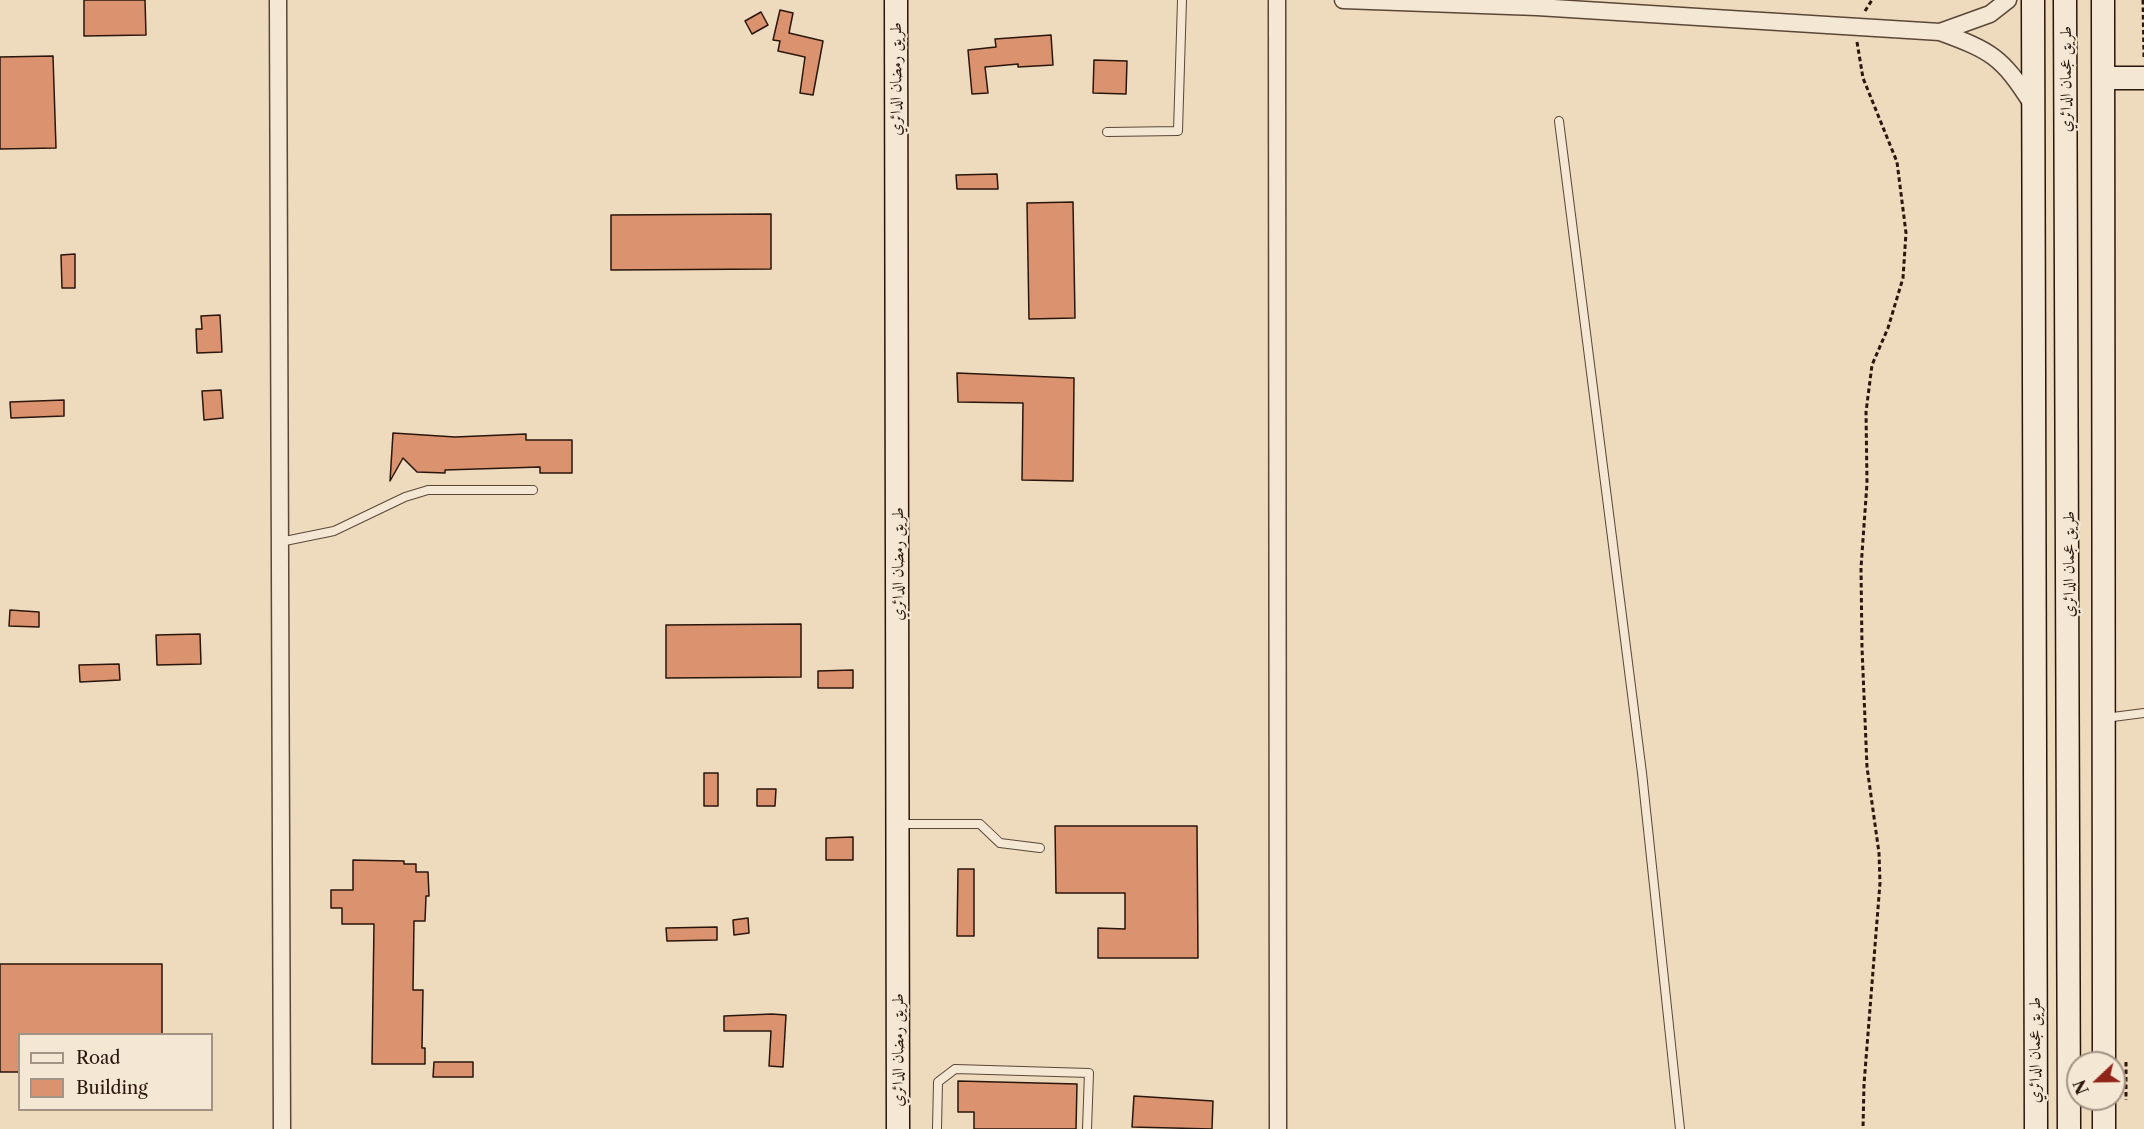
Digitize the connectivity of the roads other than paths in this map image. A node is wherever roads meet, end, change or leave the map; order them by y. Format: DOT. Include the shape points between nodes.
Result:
graph roads {
  1 [pos="278,0"];
  2 [pos="896,0"];
  3 [pos="1182,0"];
  4 [pos="1277,0"];
  5 [pos="1342,0"];
  6 [pos="2008,0"];
  7 [pos="2033,0"];
  8 [pos="2066,0"];
  9 [pos="2103,0"];
  10 [pos="1940,32"];
  11 [pos="2103,78"];
  12 [pos="2144,78"];
  13 [pos="2032,104"];
  14 [pos="1559,121"];
  15 [pos="1107,132"];
  16 [pos="532,490"];
  17 [pos="280,542"];
  18 [pos="2144,713"];
  19 [pos="2105,718"];
  20 [pos="899,825"];
  21 [pos="1040,848"];
  22 [pos="2104,1051"];
  23 [pos="2104,1111"];
  24 [pos="282,1129"];
  25 [pos="898,1129"];
  26 [pos="937,1129"];
  27 [pos="1087,1129"];
  28 [pos="1278,1129"];
  29 [pos="1680,1129"];
  30 [pos="2036,1129"];
  31 [pos="2069,1129"];
  32 [pos="2104,1129"];
  1 -- 17 [label="street"];
  2 -- 20 [label="main road, طريق رمضان الدائري"];
  3 -- 15 [label="lane" via="1179,131"];
  4 -- 28 [label="street"];
  5 -- 10 [label="street" via="1537,7"];
  6 -- 10 [label="street" via="1990,14"];
  7 -- 13 [label="main road, طريق عجمان الدائري"];
  8 -- 31 [label="main road, طريق عجمان الدائري"];
  9 -- 11 [label="main road"];
  10 -- 13 [label="street" via="1997,57 2013,73"];
  11 -- 12 [label="main road"];
  11 -- 19 [label="main road"];
  13 -- 30 [label="main road, طريق عجمان الدائري"];
  14 -- 29 [label="lane" via="1642,773"];
  16 -- 17 [label="lane" via="428,490 333,531"];
  17 -- 24 [label="street"];
  18 -- 19 [label="lane"];
  19 -- 22 [label="main road"];
  20 -- 21 [label="lane" via="980,824 1000,843"];
  20 -- 25 [label="main road, طريق رمضان الدائري"];
  23 -- 32 [label="main road"];
  26 -- 27 [label="lane" via="938,1082 955,1069 1089,1073"];
}
